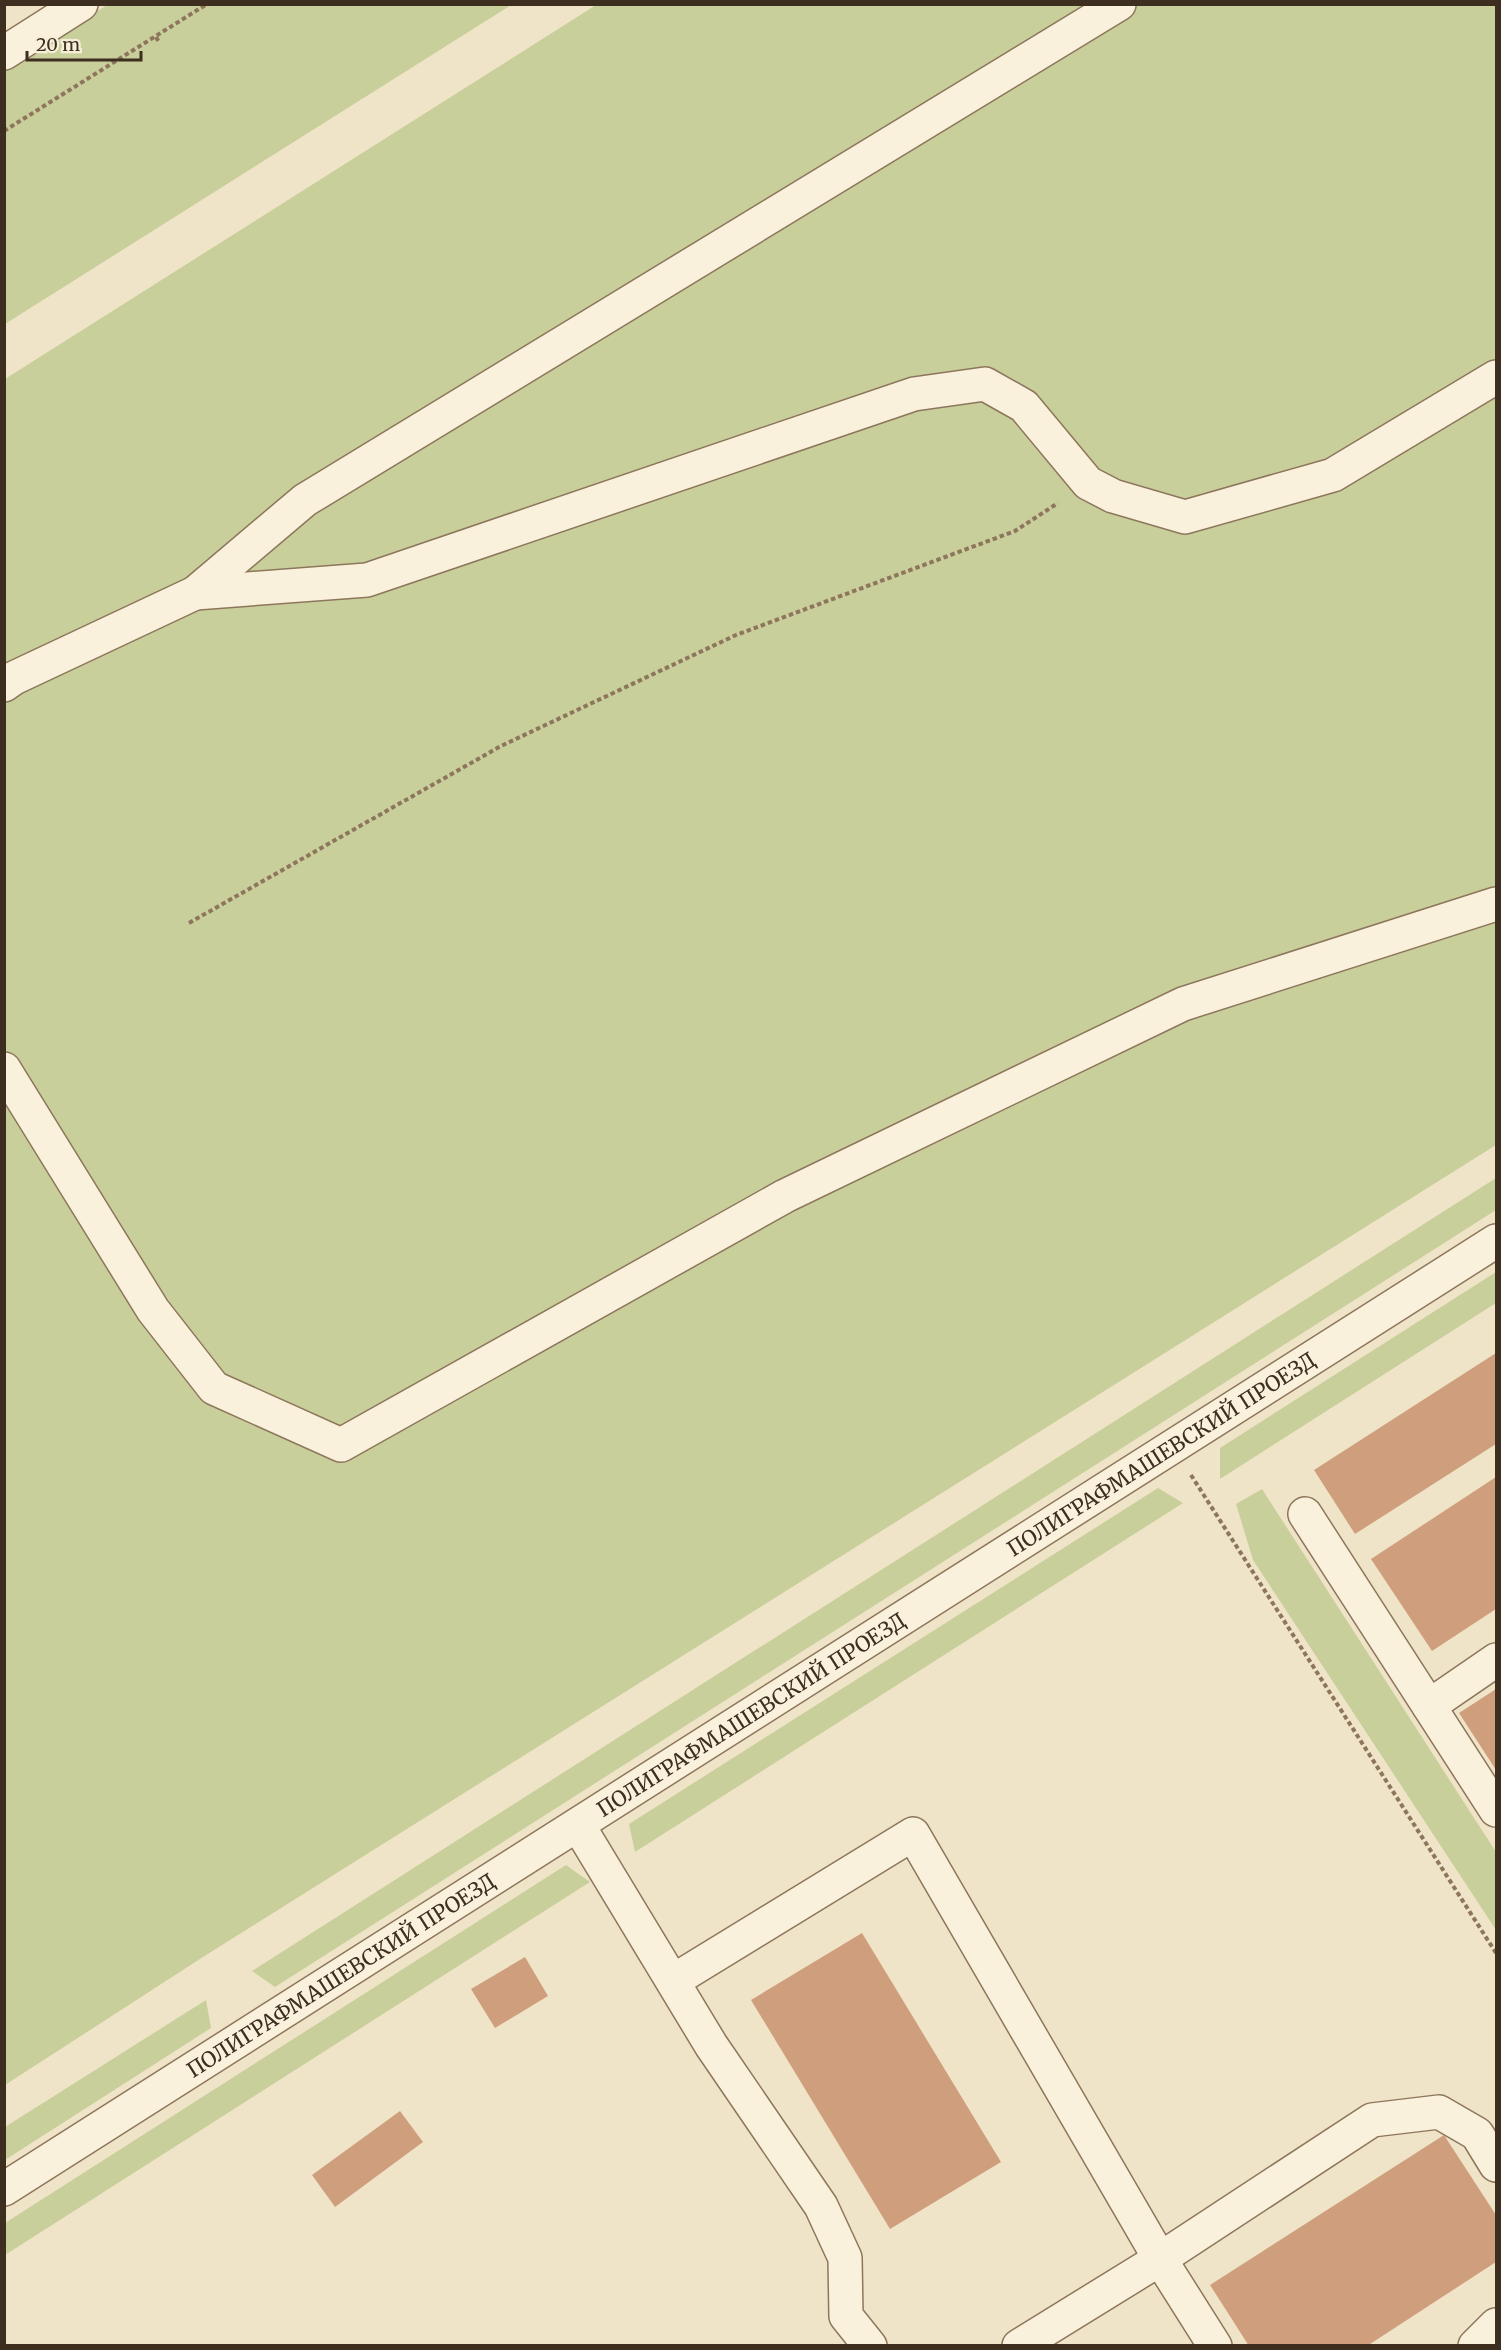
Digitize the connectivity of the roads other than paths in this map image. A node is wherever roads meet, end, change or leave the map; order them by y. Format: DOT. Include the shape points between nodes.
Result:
graph roads {
  1 [pos="81,4"];
  2 [pos="1119,4"];
  3 [pos="4,53"];
  4 [pos="1497,377"];
  5 [pos="195,593"];
  6 [pos="4,685"];
  7 [pos="1497,904"];
  8 [pos="4,1069"];
  9 [pos="1497,1241"];
  10 [pos="1305,1515"];
  11 [pos="1497,1660"];
  12 [pos="1429,1706"];
  13 [pos="1497,1810"];
  14 [pos="578,1825"];
  15 [pos="673,1981"];
  16 [pos="1497,2165"];
  17 [pos="4,2189"];
  18 [pos="1160,2259"];
  19 [pos="1497,2325"];
  20 [pos="870,2346"];
  21 [pos="1019,2346"];
  22 [pos="1215,2346"];
  23 [pos="1475,2346"];
  1 -- 3 [label="street"];
  2 -- 5 [label="street" via="305,500"];
  4 -- 5 [label="street" via="1333,475 1185,517 1113,496 1089,483 1024,406 985,384 914,394 367,580"];
  5 -- 6 [label="street"];
  7 -- 8 [label="street" via="1184,1004 785,1196 341,1445 214,1388 153,1310"];
  9 -- 14 [label="street, ПОЛИГРАФМАШЕВСКИЙ ПРОЕЗД"];
  10 -- 12 [label="street"];
  11 -- 12 [label="street"];
  12 -- 13 [label="street"];
  14 -- 15 [label="street"];
  14 -- 17 [label="street, ПОЛИГРАФМАШЕВСКИЙ ПРОЕЗД"];
  15 -- 18 [label="street" via="913,1834"];
  15 -- 20 [label="street" via="821,2206 844,2258 846,2316"];
  16 -- 18 [label="street" via="1477,2134 1439,2112 1372,2120"];
  18 -- 21 [label="street"];
  18 -- 22 [label="street"];
  19 -- 23 [label="street"];
}
